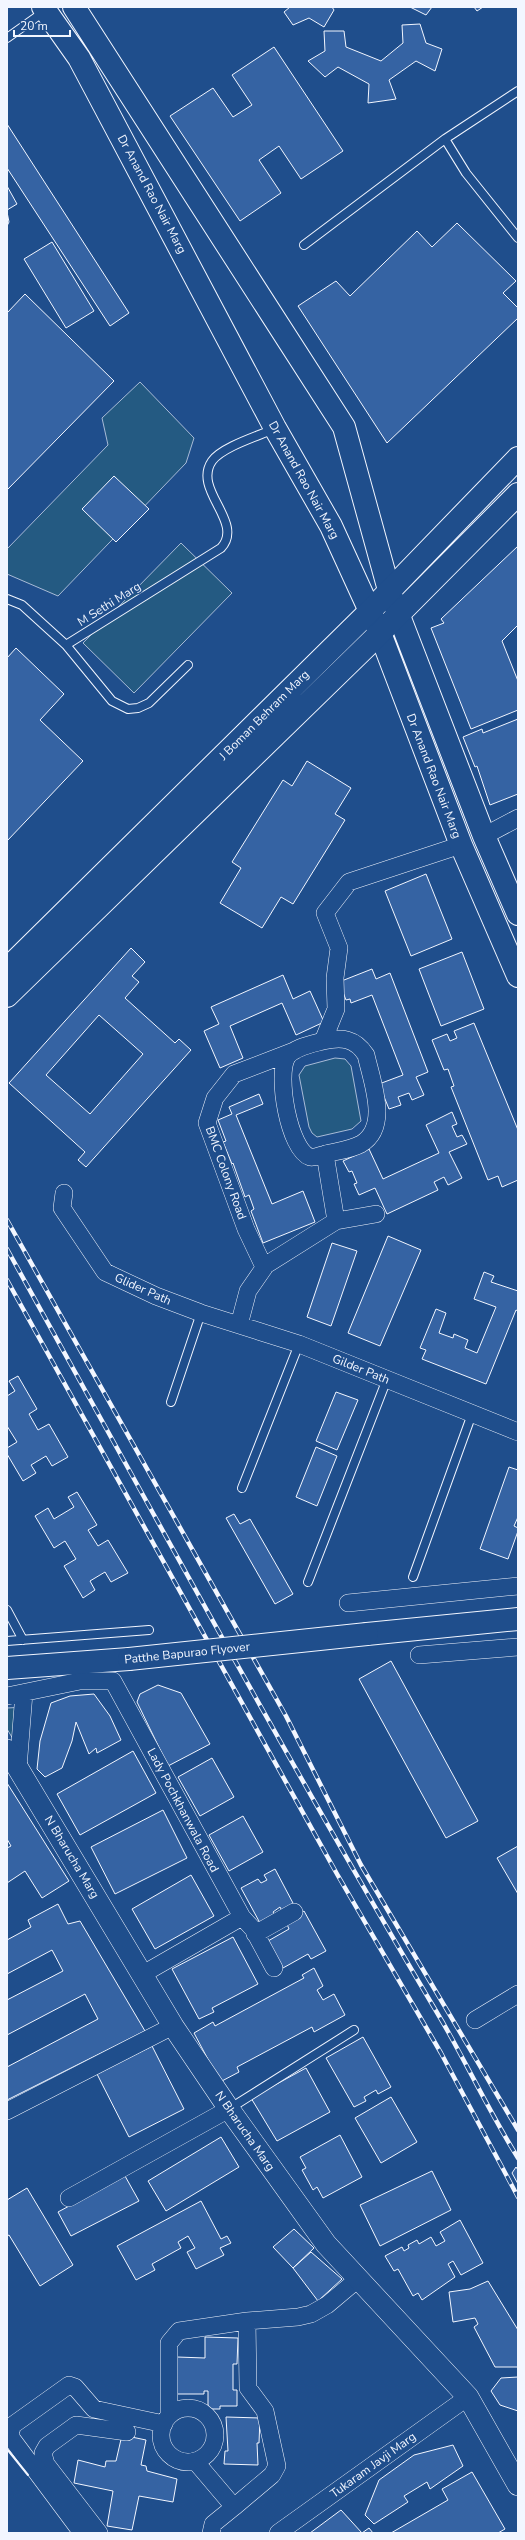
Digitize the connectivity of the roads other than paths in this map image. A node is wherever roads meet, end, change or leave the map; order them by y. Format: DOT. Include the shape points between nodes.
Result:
graph roads {
  1 [pos="74,7"];
  2 [pos="44,9"];
  3 [pos="7,38"];
  4 [pos="518,91"];
  5 [pos="445,140"];
  6 [pos="518,238"];
  7 [pos="304,245"];
  8 [pos="275,428"];
  9 [pos="518,458"];
  10 [pos="518,494"];
  11 [pos="389,590"];
  12 [pos="7,599"];
  13 [pos="370,610"];
  14 [pos="398,613"];
  15 [pos="380,633"];
  16 [pos="66,645"];
  17 [pos="188,666"];
  18 [pos="518,818"];
  19 [pos="157,834"];
  20 [pos="484,836"];
  21 [pos="460,845"];
  22 [pos="518,914"];
  23 [pos="7,969"];
  24 [pos="518,976"];
  25 [pos="7,996"];
  26 [pos="323,1041"];
  27 [pos="294,1051"];
  28 [pos="325,1154"];
  29 [pos="64,1193"];
  30 [pos="376,1214"];
  31 [pos="336,1221"];
  32 [pos="264,1267"];
  33 [pos="201,1313"];
  34 [pos="239,1325"];
  35 [pos="299,1344"];
  36 [pos="386,1379"];
  37 [pos="171,1402"];
  38 [pos="472,1414"];
  39 [pos="518,1432"];
  40 [pos="242,1488"];
  41 [pos="413,1577"];
  42 [pos="308,1582"];
  43 [pos="518,1586"];
  44 [pos="348,1603"];
  45 [pos="7,1610"];
  46 [pos="518,1619"];
  47 [pos="149,1630"];
  48 [pos="23,1640"];
  49 [pos="7,1641"];
  50 [pos="518,1647"];
  51 [pos="419,1655"];
  52 [pos="7,1668"];
  53 [pos="24,1694"];
  54 [pos="7,1696"];
  55 [pos="7,1750"];
  56 [pos="18,1768"];
  57 [pos="294,1912"];
  58 [pos="242,1917"];
  59 [pos="255,1934"];
  60 [pos="274,1968"];
  61 [pos="144,1974"];
  62 [pos="518,1994"];
  63 [pos="475,2020"];
  64 [pos="174,2026"];
  65 [pos="354,2030"];
  66 [pos="229,2109"];
  67 [pos="7,2111"];
  68 [pos="69,2198"];
  69 [pos="358,2279"];
  70 [pos="247,2321"];
  71 [pos="468,2397"];
  72 [pos="166,2420"];
  73 [pos="127,2432"];
  74 [pos="195,2461"];
  75 [pos="518,2485"];
  76 [pos="234,2507"];
  77 [pos="82,2533"];
  78 [pos="99,2533"];
  79 [pos="211,2533"];
  80 [pos="278,2533"];
  1 -- 11 [label="main road, Dr Anand Rao Nair Marg" via="344,427"];
  2 -- 3 [label="lane"];
  2 -- 8 [label="main road, Dr Anand Rao Nair Marg" via="80,58"];
  4 -- 5 [label="lane"];
  5 -- 6 [label="lane" via="466,173"];
  5 -- 7 [label="lane"];
  8 -- 13 [label="main road, Dr Anand Rao Nair Marg" via="331,526"];
  8 -- 16 [label="lane, M Sethi Marg" via="222,452 212,462 208,473 211,491 229,532 228,541 221,548"];
  9 -- 11 [label="main road, J Boman Behram Marg"];
  10 -- 14 [label="main road, J Boman Behram Marg"];
  11 -- 13 [label="main road, J Boman Behram Marg"];
  11 -- 14 [label="main road, Dr Anand Rao Nair Marg"];
  12 -- 16 [label="lane" via="22,604"];
  13 -- 15 [label="main road, Dr Anand Rao Nair Marg"];
  13 -- 19 [label="main road, J Boman Behram Marg"];
  14 -- 15 [label="main road, J Boman Behram Marg"];
  14 -- 20 [label="main road, Dr Anand Rao Nair Marg"];
  15 -- 19 [label="main road, J Boman Behram Marg"];
  15 -- 21 [label="main road, Dr Anand Rao Nair Marg"];
  16 -- 17 [label="lane" via="112,701 119,707 128,709 149,703"];
  18 -- 20 [label="street"];
  19 -- 23 [label="main road, J Boman Behram Marg"];
  19 -- 25 [label="main road, J Boman Behram Marg"];
  20 -- 22 [label="main road, Dr Anand Rao Nair Marg"];
  21 -- 24 [label="main road, Dr Anand Rao Nair Marg"];
  21 -- 26 [label="street" via="349,882 325,913 339,948 335,978 336,1009"];
  26 -- 27 [label="street, BMC Colony Road"];
  26 -- 28 [label="street, BMC Colony Road" via="348,1039 362,1048 366,1055 378,1114 374,1132 368,1139 349,1148"];
  27 -- 28 [label="street, BMC Colony Road" via="287,1057 281,1080 292,1134 302,1151 309,1157"];
  27 -- 32 [label="street, BMC Colony Road" via="234,1074 215,1098 207,1123 246,1230"];
  28 -- 31 [label="street"];
  29 -- 33 [label="street, Glider Path" via="62,1208 105,1272 156,1296"];
  30 -- 31 [label="street"];
  31 -- 32 [label="street"];
  32 -- 34 [label="street" via="248,1291"];
  33 -- 34 [label="street, Gilder Path"];
  33 -- 37 [label="lane"];
  34 -- 35 [label="street, Gilder Path"];
  35 -- 36 [label="street, Gilder Path"];
  35 -- 40 [label="lane"];
  36 -- 38 [label="street, Gilder Path"];
  36 -- 42 [label="lane"];
  38 -- 39 [label="street, Gilder Path"];
  38 -- 41 [label="lane"];
  43 -- 44 [label="street"];
  45 -- 48 [label="lane"];
  46 -- 52 [label="main road, Patthe Bapurao Flyover, bridge" via="130,1659"];
  47 -- 48 [label="lane"];
  48 -- 49 [label="lane"];
  50 -- 51 [label="street"];
  53 -- 54 [label="street, Lady Pochkhanwala Road"];
  53 -- 56 [label="street"];
  53 -- 58 [label="street, Lady Pochkhanwala Road" via="80,1682 113,1681"];
  55 -- 56 [label="street, N Bharucha Marg"];
  56 -- 61 [label="street, N Bharucha Marg"];
  57 -- 59 [label="street"];
  58 -- 59 [label="street"];
  58 -- 61 [label="street"];
  59 -- 60 [label="street"];
  61 -- 64 [label="street, N Bharucha Marg"];
  62 -- 63 [label="street"];
  64 -- 66 [label="street, N Bharucha Marg"];
  64 -- 67 [label="street"];
  65 -- 66 [label="lane"];
  66 -- 68 [label="street"];
  66 -- 69 [label="street, N Bharucha Marg" via="326,2244"];
  69 -- 70 [label="street" via="327,2305 311,2314"];
  69 -- 71 [label="street, N Bharucha Marg"];
  70 -- 72 [label="street" via="179,2331 171,2338"];
  70 -- 76 [label="street" via="248,2388 265,2411 277,2466 272,2475"];
  71 -- 75 [label="street, N Bharucha Marg"];
  71 -- 80 [label="street, Tukaram Javji Marg"];
  72 -- 74 [label="street" via="161,2440 165,2450 181,2462"];
  72 -- 74 [label="street" via="185,2407 196,2408 213,2422 215,2433 210,2452"];
  72 -- 77 [label="street" via="94,2409 75,2387 69,2385 13,2425 10,2433 12,2440"];
  73 -- 78 [label="street" via="76,2425 43,2453 46,2464"];
  74 -- 76 [label="street"];
  76 -- 79 [label="street" via="213,2524"];
}
